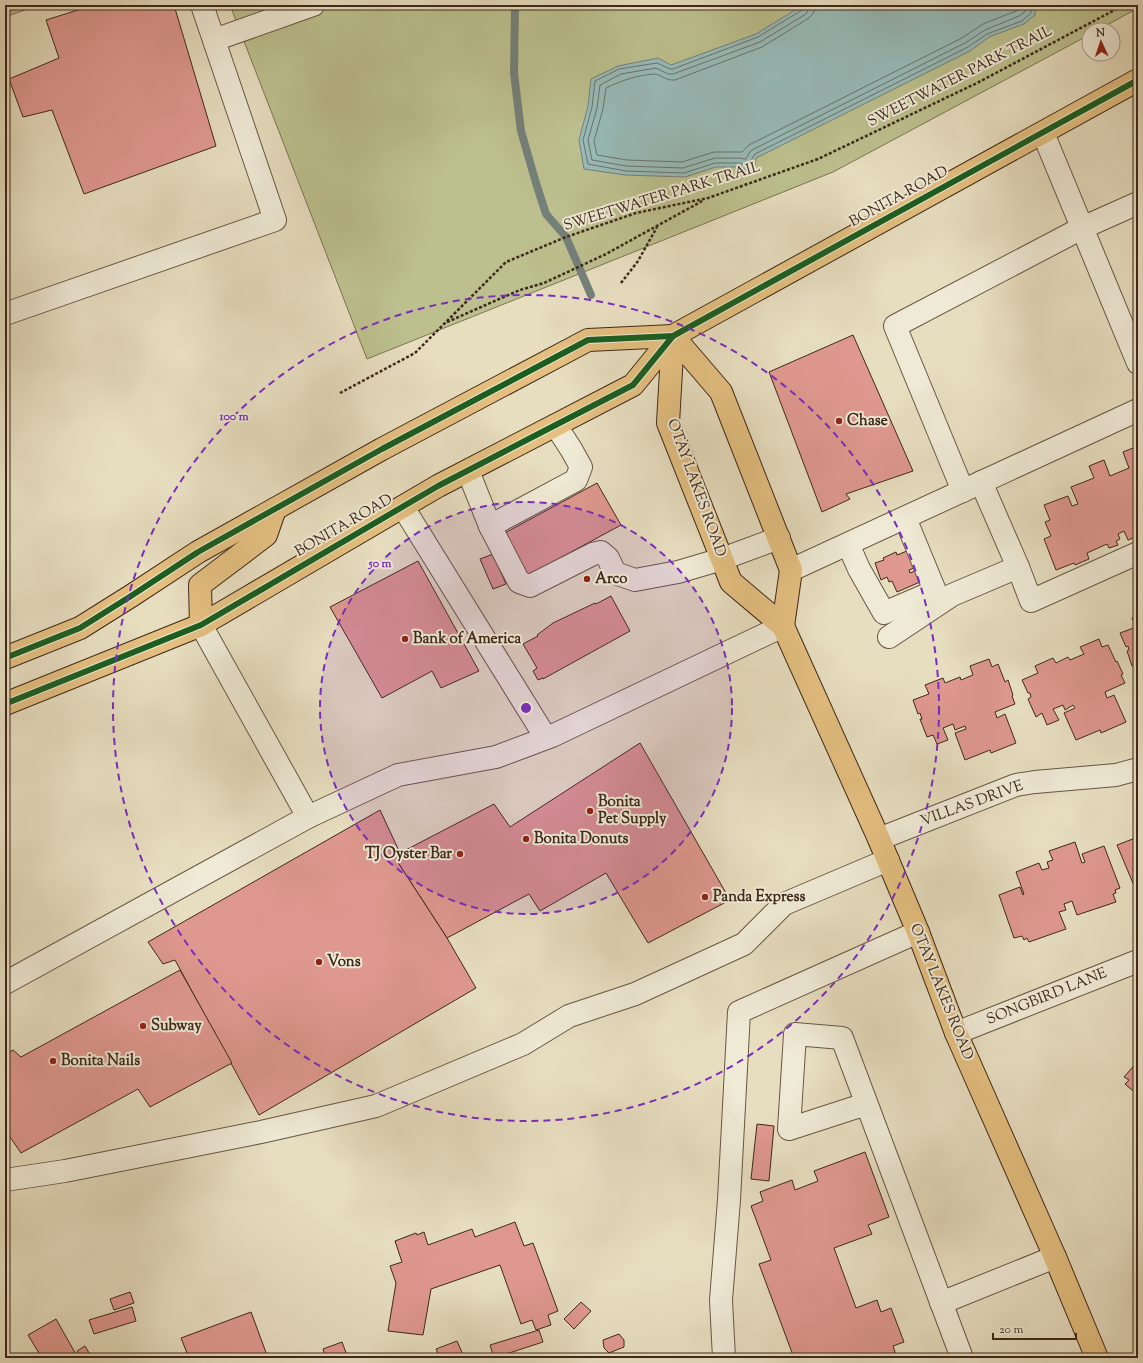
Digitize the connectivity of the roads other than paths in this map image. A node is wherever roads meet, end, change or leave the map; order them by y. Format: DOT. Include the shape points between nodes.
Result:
graph roads {
  1 [pos="202,5"];
  2 [pos="313,5"];
  3 [pos="214,40"];
  4 [pos="1138,80"];
  5 [pos="1043,133"];
  6 [pos="1138,202"];
  7 [pos="1082,228"];
  8 [pos="5,314"];
  9 [pos="673,336"];
  10 [pos="1138,363"];
  11 [pos="1138,410"];
  12 [pos="556,426"];
  13 [pos="468,471"];
  14 [pos="972,486"];
  15 [pos="403,507"];
  16 [pos="275,509"];
  17 [pos="905,518"];
  18 [pos="490,526"];
  19 [pos="778,538"];
  20 [pos="848,544"];
  21 [pos="1138,553"];
  22 [pos="722,559"];
  23 [pos="1018,567"];
  24 [pos="792,570"];
  25 [pos="201,625"];
  26 [pos="783,626"];
  27 [pos="889,637"];
  28 [pos="5,658"];
  29 [pos="5,704"];
  30 [pos="546,738"];
  31 [pos="1138,769"];
  32 [pos="308,817"];
  33 [pos="879,839"];
  34 [pos="888,860"];
  35 [pos="918,932"];
  36 [pos="1138,961"];
  37 [pos="5,983"];
  38 [pos="956,1033"];
  39 [pos="866,1104"];
  40 [pos="5,1180"];
  41 [pos="1054,1257"];
  42 [pos="941,1303"];
  43 [pos="724,1358"];
  44 [pos="962,1358"];
  45 [pos="1097,1358"];
  1 -- 3 [label="street"];
  2 -- 3 [label="street"];
  3 -- 8 [label="street" via="275,220"];
  4 -- 5 [label="main road, BONITA ROAD"];
  5 -- 7 [label="street"];
  5 -- 9 [label="main road, BONITA ROAD"];
  6 -- 7 [label="street"];
  7 -- 10 [label="street"];
  7 -- 14 [label="street" via="894,326"];
  9 -- 12 [label="main road, BONITA ROAD" via="633,385"];
  9 -- 16 [label="main road, BONITA ROAD" via="588,340"];
  9 -- 19 [label="main road" via="721,392"];
  9 -- 22 [label="main road, OTAY LAKES ROAD" via="668,422"];
  11 -- 14 [label="street"];
  12 -- 13 [label="main road, BONITA ROAD"];
  12 -- 18 [label="street" via="581,467 576,480"];
  13 -- 15 [label="main road, BONITA ROAD"];
  13 -- 18 [label="street"];
  14 -- 17 [label="street"];
  14 -- 23 [label="street"];
  15 -- 25 [label="main road, BONITA ROAD"];
  15 -- 30 [label="street"];
  16 -- 25 [label="main road" via="266,535 200,585"];
  16 -- 28 [label="main road, BONITA ROAD" via="198,552 80,628"];
  17 -- 20 [label="street"];
  17 -- 20 [label="street" via="935,591 884,613"];
  18 -- 22 [label="street" via="518,582 530,586 601,552 608,558 615,573 635,580 678,572"];
  19 -- 22 [label="street"];
  19 -- 24 [label="main road"];
  20 -- 24 [label="street"];
  21 -- 23 [label="street" via="1031,601"];
  22 -- 26 [label="main road, OTAY LAKES ROAD" via="731,582"];
  23 -- 27 [label="street" via="952,596"];
  24 -- 26 [label="main road"];
  25 -- 29 [label="main road, BONITA ROAD"];
  25 -- 32 [label="street"];
  26 -- 30 [label="street"];
  26 -- 33 [label="main road, OTAY LAKES ROAD"];
  30 -- 32 [label="street" via="496,757 398,775"];
  31 -- 33 [label="street, VILLAS DRIVE" via="1116,775 1016,785"];
  32 -- 37 [label="street"];
  33 -- 34 [label="main road, OTAY LAKES ROAD"];
  34 -- 35 [label="main road, OTAY LAKES ROAD"];
  34 -- 40 [label="street" via="784,904 744,944 635,994 569,1016 523,1044 376,1106 253,1134"];
  35 -- 38 [label="main road, OTAY LAKES ROAD"];
  35 -- 43 [label="street" via="740,1012 721,1300"];
  36 -- 38 [label="street, SONGBIRD LANE"];
  38 -- 41 [label="main road, OTAY LAKES ROAD"];
  39 -- 39 [label="street" via="842,1038 795,1034 789,1129"];
  39 -- 42 [label="street"];
  41 -- 42 [label="street"];
  41 -- 45 [label="main road, OTAY LAKES ROAD"];
  42 -- 44 [label="street"];
}
